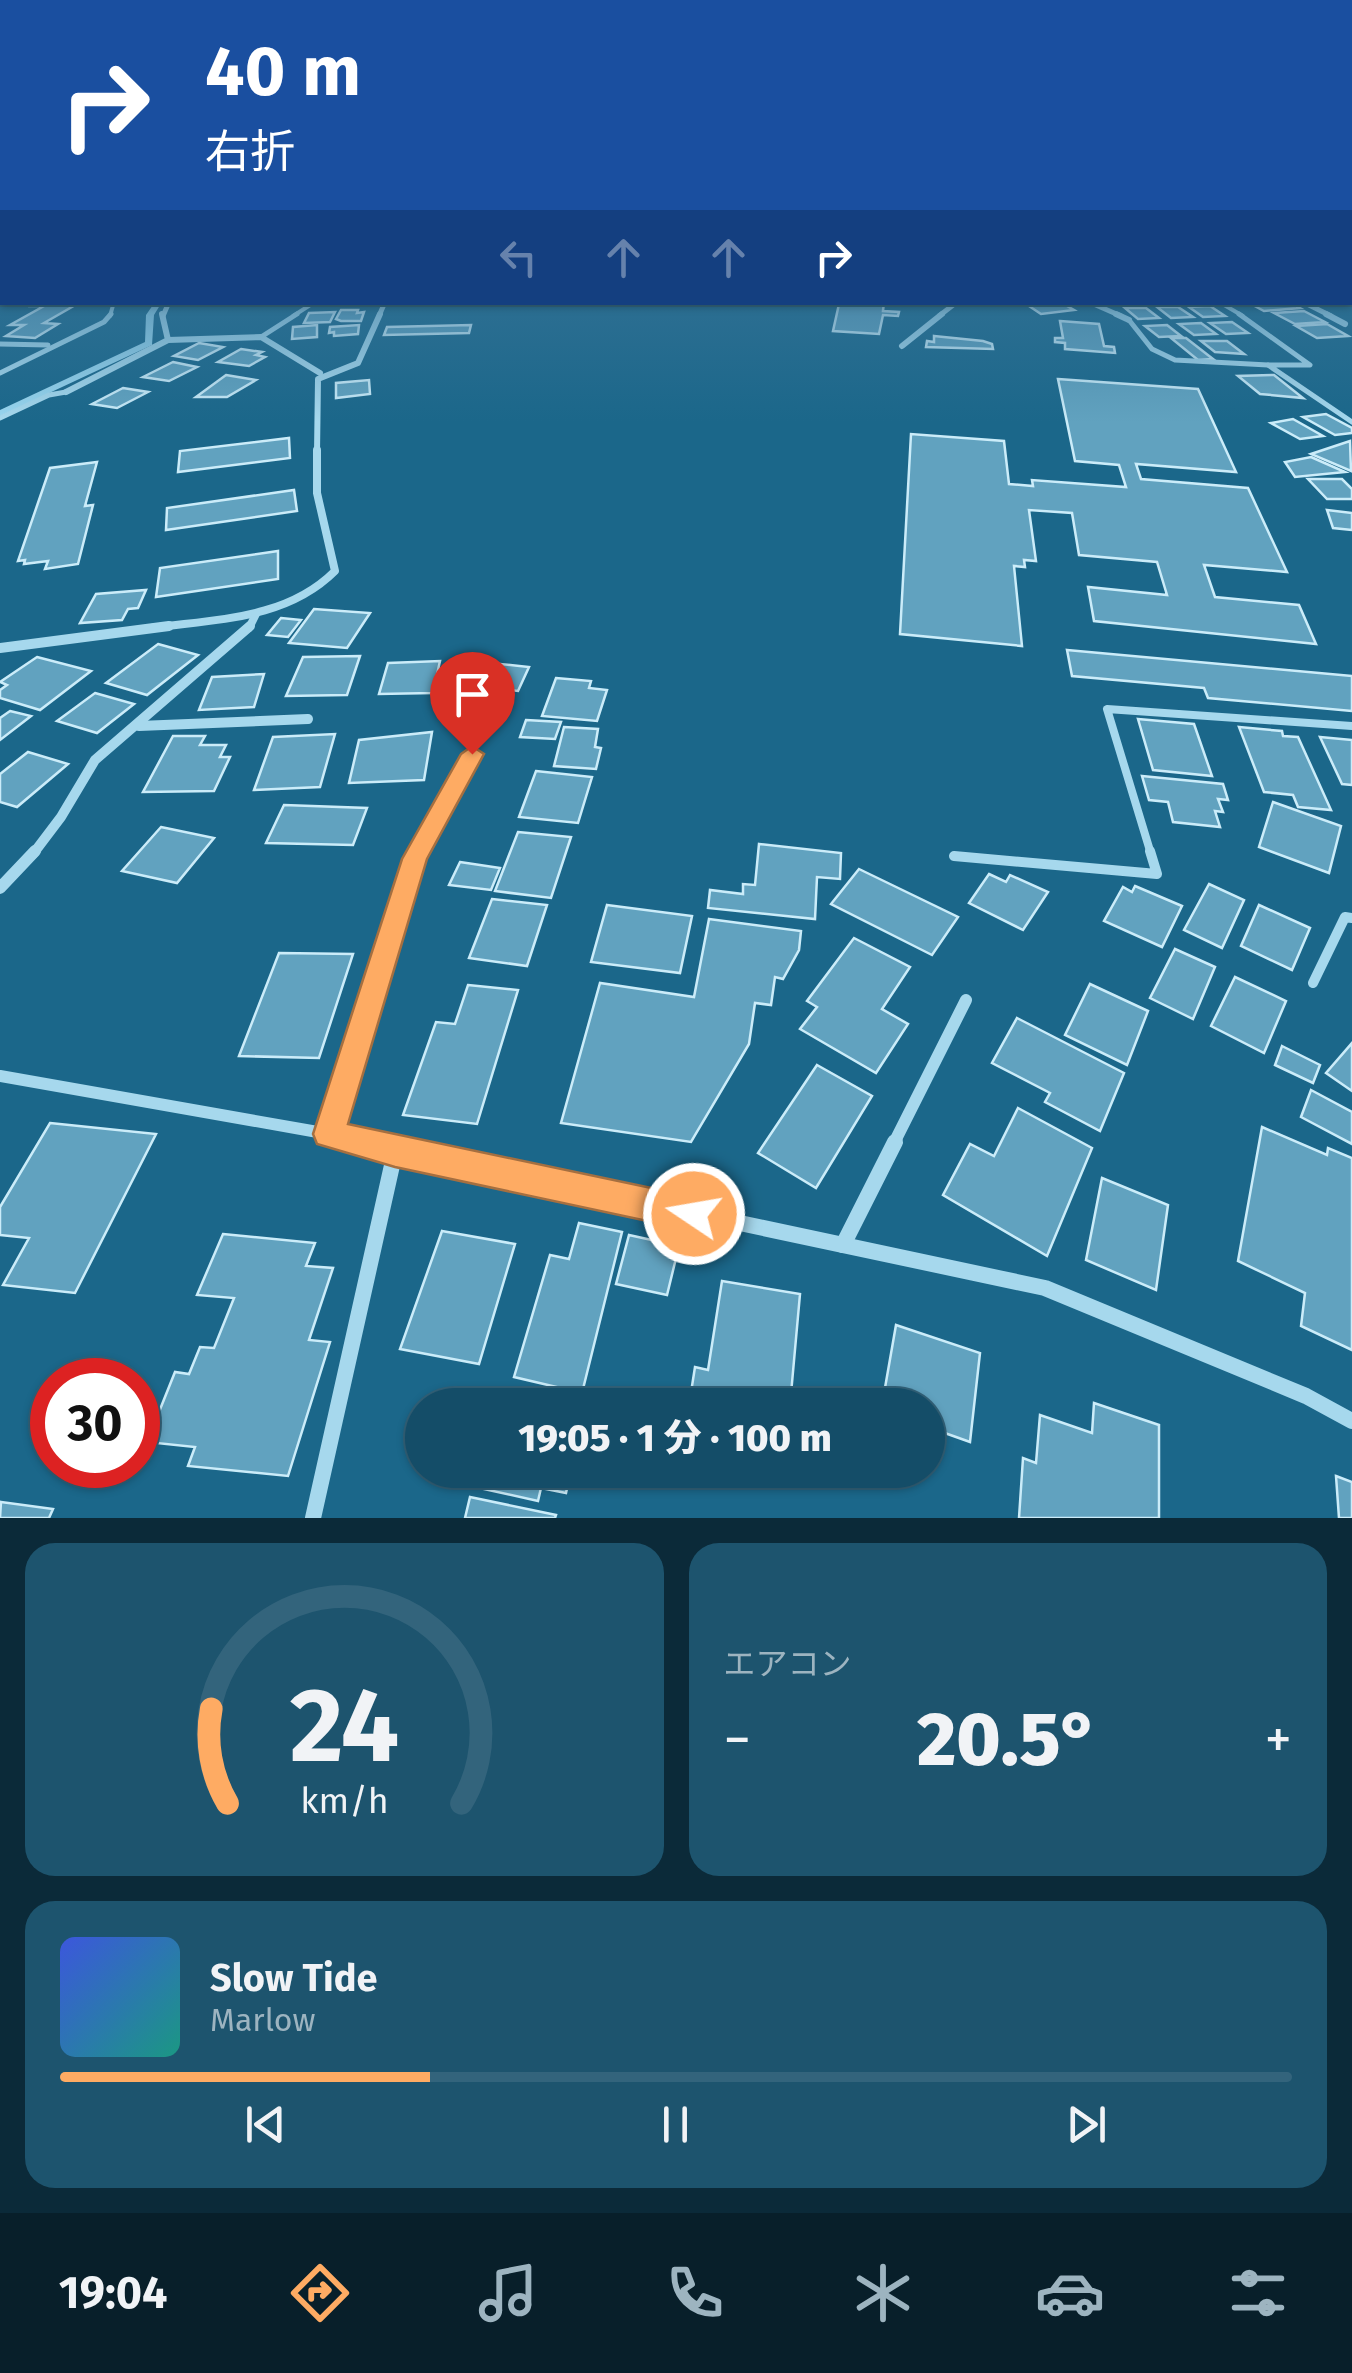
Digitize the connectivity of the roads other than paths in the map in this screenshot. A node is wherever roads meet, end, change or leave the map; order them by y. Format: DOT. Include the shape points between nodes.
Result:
graph roads {
  1 [pos="113,305"];
  2 [pos="167,305"];
  3 [pos="310,305"];
  4 [pos="384,305"];
  5 [pos="953,305"];
  6 [pos="1096,305"];
  7 [pos="1225,305"];
  8 [pos="1310,305"];
  9 [pos="1129,320"];
  10 [pos="1345,324"];
  11 [pos="262,337"];
  12 [pos="168,340"];
  13 [pos="0,344"];
  14 [pos="53,345"];
  15 [pos="902,346"];
  16 [pos="1268,366"];
  17 [pos="0,373"];
  18 [pos="320,373"];
  19 [pos="66,392"];
  20 [pos="0,418"];
  21 [pos="1352,422"];
  22 [pos="256,614"];
  23 [pos="0,648"];
  24 [pos="308,718"];
  25 [pos="138,726"];
  26 [pos="1352,726"];
  27 [pos="472,754"];
  28 [pos="954,856"];
  29 [pos="0,888"];
  30 [pos="1352,918"];
  31 [pos="1313,984"];
  32 [pos="966,1000"];
  33 [pos="0,1076"];
  34 [pos="329,1134"];
  35 [pos="395,1152"];
  36 [pos="843,1245"];
  37 [pos="1352,1420"];
  38 [pos="313,1518"];
  1 -- 14 [label="lane" via="104,322"];
  2 -- 12 [label="street" via="162,314"];
  3 -- 11 [label="lane"];
  4 -- 22 [label="street" via="358,362 318,378 318,493 336,570 318,590"];
  5 -- 15 [label="street"];
  6 -- 9 [label="street"];
  7 -- 16 [label="lane" via="1310,365"];
  8 -- 10 [label="street"];
  9 -- 16 [label="lane" via="1152,348 1174,360"];
  11 -- 12 [label="street"];
  11 -- 18 [label="street"];
  12 -- 19 [label="street"];
  13 -- 14 [label="lane"];
  14 -- 17 [label="lane"];
  16 -- 21 [label="lane"];
  19 -- 20 [label="lane"];
  22 -- 23 [label="street"];
  22 -- 25 [label="street" via="247,630"];
  24 -- 25 [label="street"];
  25 -- 29 [label="street" via="94,760 61,816"];
  26 -- 28 [label="lane" via="1107,709 1157,874"];
  27 -- 34 [label="street" via="415,859"];
  30 -- 31 [label="lane" via="1345,917"];
  32 -- 36 [label="street"];
  33 -- 34 [label="street"];
  34 -- 35 [label="street"];
  35 -- 36 [label="street"];
  35 -- 38 [label="street"];
  36 -- 37 [label="street" via="1045,1288"];
}
